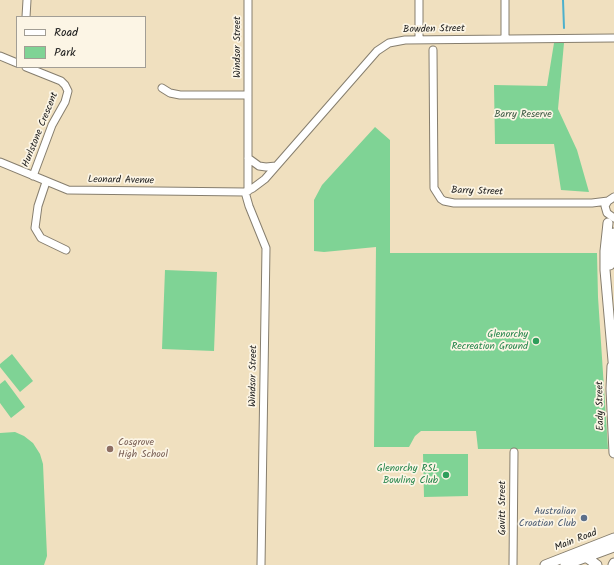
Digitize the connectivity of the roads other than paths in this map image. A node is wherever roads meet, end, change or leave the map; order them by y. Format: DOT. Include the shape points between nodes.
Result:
graph roads {
  1 [pos="27,0"];
  2 [pos="248,0"];
  3 [pos="419,0"];
  4 [pos="505,0"];
  5 [pos="26,16"];
  6 [pos="614,38"];
  7 [pos="419,40"];
  8 [pos="505,40"];
  9 [pos="433,50"];
  10 [pos="0,56"];
  11 [pos="16,63"];
  12 [pos="28,68"];
  13 [pos="162,88"];
  14 [pos="248,95"];
  15 [pos="248,158"];
  16 [pos="0,162"];
  17 [pos="276,166"];
  18 [pos="33,176"];
  19 [pos="46,182"];
  20 [pos="246,192"];
  21 [pos="612,197"];
  22 [pos="592,203"];
  23 [pos="606,211"];
  24 [pos="611,221"];
  25 [pos="614,233"];
  26 [pos="66,250"];
  27 [pos="608,299"];
  28 [pos="612,359"];
  29 [pos="614,372"];
  30 [pos="514,452"];
  31 [pos="614,454"];
  32 [pos="614,538"];
  33 [pos="614,547"];
  34 [pos="586,557"];
  35 [pos="261,565"];
  36 [pos="513,565"];
  37 [pos="546,565"];
  38 [pos="565,565"];
  39 [pos="597,565"];
  1 -- 5 [label="street"];
  2 -- 14 [label="street, Windsor Street"];
  3 -- 7 [label="street"];
  4 -- 8 [label="street"];
  6 -- 8 [label="street, Bowden Street"];
  7 -- 8 [label="street, Bowden Street"];
  7 -- 17 [label="street, Bowden Street" via="393,41 380,49"];
  9 -- 22 [label="street, Barry Street" via="434,188 438,196 444,201 454,203"];
  10 -- 11 [label="street"];
  12 -- 18 [label="street, Hurlstone Crescent" via="61,81 68,91"];
  13 -- 14 [label="street" via="180,95"];
  14 -- 15 [label="street, Windsor Street"];
  15 -- 17 [label="street" via="259,166"];
  15 -- 20 [label="street, Windsor Street"];
  16 -- 18 [label="street, Leonard Avenue"];
  17 -- 20 [label="street, Bowden Street" via="259,184"];
  18 -- 19 [label="street, Leonard Avenue"];
  19 -- 20 [label="street, Leonard Avenue" via="77,191"];
  19 -- 26 [label="street" via="38,206 35,228 41,238"];
  20 -- 35 [label="street, Windsor Street" via="266,248"];
  21 -- 22 [label="street, Barry Street"];
  21 -- 23 [label="street, Eady Street"];
  22 -- 23 [label="street, Barry Street"];
  23 -- 24 [label="street, Eady Street"];
  24 -- 27 [label="main road, Eady Street" via="604,251"];
  25 -- 27 [label="main road, Eady Street"];
  27 -- 28 [label="main road, Eady Street"];
  28 -- 29 [label="main road, Eady Street"];
  28 -- 31 [label="main road, Eady Street"];
  30 -- 36 [label="street, Gavitt Street"];
  32 -- 37 [label="main road, Main Road"];
  33 -- 34 [label="main road, Main Road"];
  34 -- 38 [label="main road, Main Road"];
  34 -- 39 [label="main road"];
}
